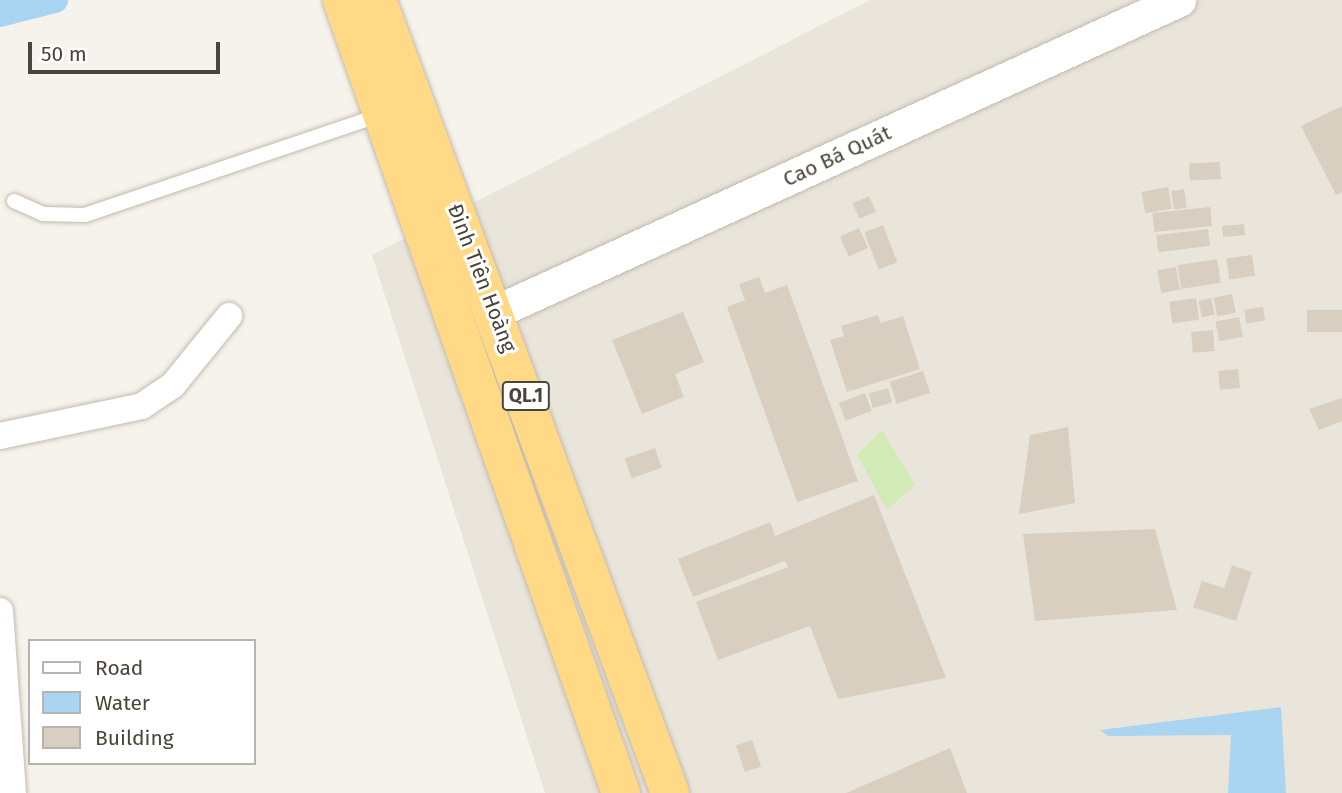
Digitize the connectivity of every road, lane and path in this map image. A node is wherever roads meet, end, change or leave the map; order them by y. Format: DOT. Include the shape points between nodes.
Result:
graph roads {
  1 [pos="342,0"];
  2 [pos="377,0"];
  3 [pos="1179,0"];
  4 [pos="381,116"];
  5 [pos="14,201"];
  6 [pos="495,312"];
  7 [pos="229,316"];
  8 [pos="0,436"];
  9 [pos="0,611"];
  10 [pos="1,646"];
  11 [pos="13,793"];
  12 [pos="621,793"];
  13 [pos="670,793"];
  1 -- 4 [label="highway, Đinh Tiên Hoàng / QL.1"];
  2 -- 6 [label="highway, Đinh Tiên Hoàng / QL.1"];
  3 -- 6 [label="street, Cao Bá Quát"];
  4 -- 5 [label="lane" via="85,215 43,214"];
  4 -- 12 [label="highway, Đinh Tiên Hoàng / QL.1"];
  6 -- 13 [label="highway, Đinh Tiên Hoàng / QL.1"];
  7 -- 8 [label="street" via="173,385 142,406"];
  9 -- 10 [label="street"];
  10 -- 11 [label="street"];
}
